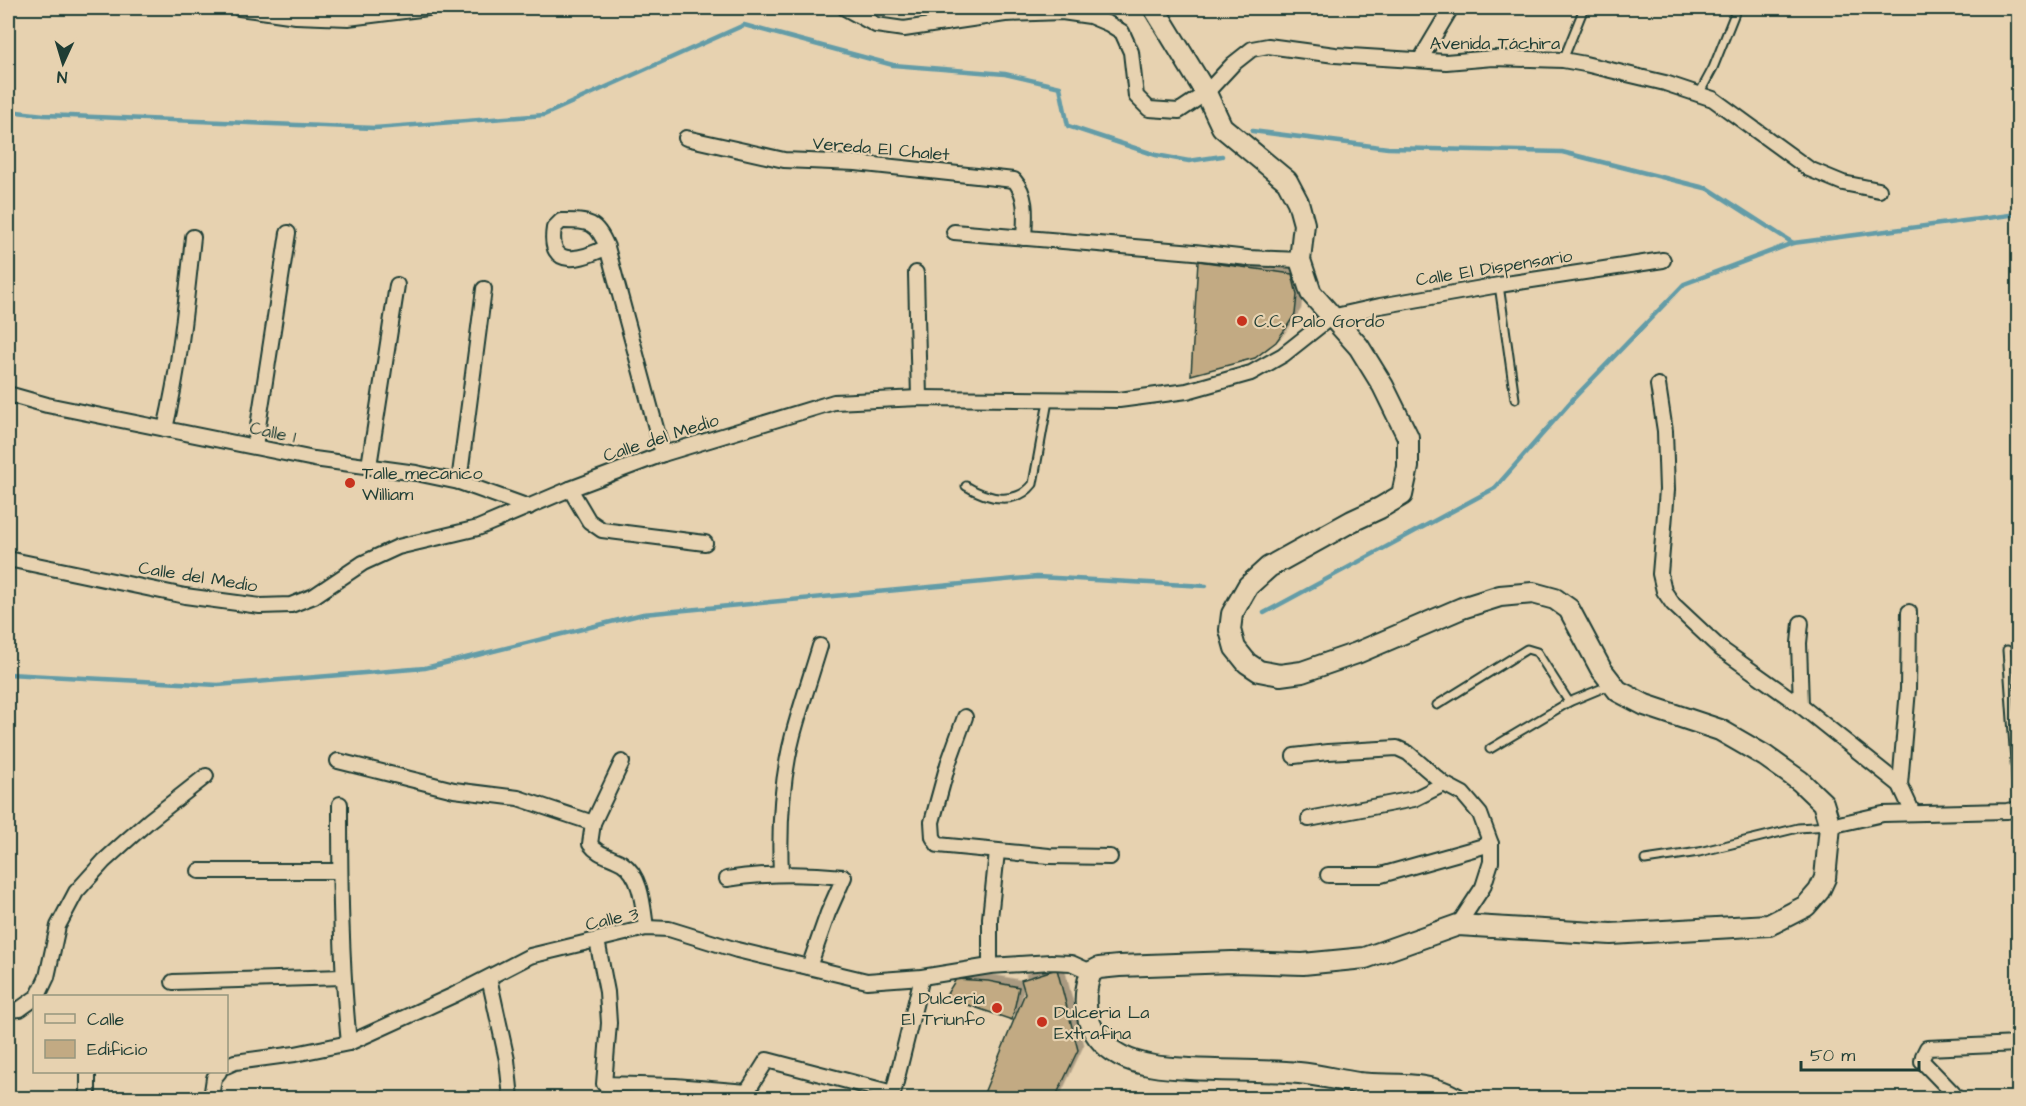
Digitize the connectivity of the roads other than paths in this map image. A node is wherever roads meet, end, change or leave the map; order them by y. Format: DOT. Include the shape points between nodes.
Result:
graph roads {
  1 [pos="238,8"];
  2 [pos="428,8"];
  3 [pos="845,8"];
  4 [pos="946,8"];
  5 [pos="1154,8"];
  6 [pos="1451,8"];
  7 [pos="1584,8"];
  8 [pos="1737,8"];
  9 [pos="405,10"];
  10 [pos="1005,11"];
  11 [pos="946,23"];
  12 [pos="1420,60"];
  13 [pos="1563,60"];
  14 [pos="1206,93"];
  15 [pos="1699,94"];
  16 [pos="686,138"];
  17 [pos="1879,190"];
  18 [pos="954,232"];
  19 [pos="288,233"];
  20 [pos="193,237"];
  21 [pos="1023,238"];
  22 [pos="606,247"];
  23 [pos="1300,260"];
  24 [pos="1663,260"];
  25 [pos="916,273"];
  26 [pos="397,285"];
  27 [pos="1498,285"];
  28 [pos="484,289"];
  29 [pos="1331,317"];
  30 [pos="1658,385"];
  31 [pos="8,394"];
  32 [pos="919,398"];
  33 [pos="1515,399"];
  34 [pos="1048,401"];
  35 [pos="165,429"];
  36 [pos="255,446"];
  37 [pos="663,454"];
  38 [pos="369,466"];
  39 [pos="459,482"];
  40 [pos="966,486"];
  41 [pos="570,489"];
  42 [pos="530,507"];
  43 [pos="705,543"];
  44 [pos="8,559"];
  45 [pos="1909,612"];
  46 [pos="1801,623"];
  47 [pos="820,646"];
  48 [pos="2007,650"];
  49 [pos="1612,684"];
  50 [pos="1569,702"];
  51 [pos="1437,705"];
  52 [pos="1801,706"];
  53 [pos="965,717"];
  54 [pos="1490,749"];
  55 [pos="1294,756"];
  56 [pos="338,761"];
  57 [pos="622,762"];
  58 [pos="206,776"];
  59 [pos="1444,784"];
  60 [pos="1900,785"];
  61 [pos="2019,803"];
  62 [pos="340,804"];
  63 [pos="2019,809"];
  64 [pos="1913,813"];
  65 [pos="1309,819"];
  66 [pos="593,823"];
  67 [pos="1830,826"];
  68 [pos="1491,844"];
  69 [pos="997,852"];
  70 [pos="1110,857"];
  71 [pos="1646,860"];
  72 [pos="199,871"];
  73 [pos="340,871"];
  74 [pos="781,874"];
  75 [pos="1328,875"];
  76 [pos="727,879"];
  77 [pos="1458,925"];
  78 [pos="646,928"];
  79 [pos="597,940"];
  80 [pos="990,966"];
  81 [pos="809,967"];
  82 [pos="1090,972"];
  83 [pos="343,977"];
  84 [pos="922,977"];
  85 [pos="489,978"];
  86 [pos="173,982"];
  87 [pos="37,995"];
  88 [pos="33,1000"];
  89 [pos="8,1010"];
  90 [pos="349,1043"];
  91 [pos="2019,1044"];
  92 [pos="228,1065"];
  93 [pos="88,1073"];
  94 [pos="216,1075"];
  95 [pos="1953,1093"];
  96 [pos="892,1095"];
  97 [pos="88,1098"];
  98 [pos="211,1098"];
  99 [pos="511,1098"];
  100 [pos="1455,1098"];
  1 -- 9 [label="street" via="348,18"];
  2 -- 9 [label="street"];
  3 -- 11 [label="street, Avenida Táchira" via="876,25 904,29"];
  4 -- 11 [label="street"];
  5 -- 14 [label="main road"];
  6 -- 12 [label="street"];
  7 -- 13 [label="lane"];
  8 -- 15 [label="lane"];
  10 -- 11 [label="street, Avenida Táchira"];
  10 -- 14 [label="street, Avenida Táchira" via="1090,16 1122,32 1131,52 1136,96 1149,109 1179,111"];
  12 -- 13 [label="street, Avenida Táchira"];
  12 -- 14 [label="street, Avenida Táchira" via="1268,46 1252,49"];
  13 -- 15 [label="street, Avenida Táchira"];
  14 -- 23 [label="main road" via="1222,127 1287,181 1304,224"];
  15 -- 17 [label="street, Avenida Táchira" via="1713,99 1809,169 1843,183"];
  16 -- 21 [label="street, Vereda El Chalet" via="784,160 856,163 1014,180 1020,186 1026,212"];
  18 -- 21 [label="street"];
  19 -- 36 [label="street"];
  20 -- 35 [label="street" via="174,393"];
  21 -- 23 [label="street"];
  22 -- 37 [label="street"];
  23 -- 29 [label="main road" via="1311,293"];
  24 -- 27 [label="street, Calle El Dispensario"];
  25 -- 32 [label="street"];
  26 -- 38 [label="street"];
  27 -- 29 [label="street, Calle El Dispensario"];
  27 -- 33 [label="lane"];
  28 -- 39 [label="street"];
  29 -- 34 [label="street, Calle del Medio" via="1284,355 1251,373 1187,391 1119,400"];
  29 -- 49 [label="main road" via="1359,347 1408,437 1408,467 1402,495 1269,567 1248,586 1232,614 1230,630 1235,648 1246,663 1259,671 1280,675 1302,672 1462,608 1500,596 1533,593 1555,599 1569,609"];
  30 -- 52 [label="street" via="1668,490 1660,574 1664,591 1721,649"];
  31 -- 35 [label="street, Calle 1"];
  32 -- 34 [label="street, Calle del Medio"];
  32 -- 37 [label="street, Calle del Medio" via="834,402"];
  34 -- 40 [label="lane" via="1033,484 1026,493 996,498"];
  35 -- 36 [label="street, Calle 1"];
  36 -- 38 [label="street, Calle 1"];
  37 -- 41 [label="street, Calle del Medio"];
  38 -- 39 [label="street, Calle 1"];
  39 -- 42 [label="street, Calle 1"];
  41 -- 42 [label="street, Calle del Medio"];
  41 -- 43 [label="street" via="589,521 602,530"];
  42 -- 44 [label="street, Calle del Medio" via="478,528 398,547 363,563 314,596 291,605 260,606 185,596"];
  45 -- 60 [label="street" via="1908,689"];
  46 -- 52 [label="street"];
  47 -- 74 [label="street" via="790,748 783,795"];
  48 -- 61 [label="lane"];
  49 -- 50 [label="lane"];
  49 -- 67 [label="main road" via="1645,705 1720,730 1765,756 1823,803"];
  50 -- 51 [label="lane" via="1537,652 1527,649"];
  50 -- 54 [label="lane"];
  52 -- 60 [label="street"];
  53 -- 69 [label="street" via="938,799 933,837 938,845"];
  55 -- 59 [label="street" via="1397,748"];
  56 -- 66 [label="street" via="453,790 518,798"];
  57 -- 66 [label="street"];
  58 -- 87 [label="street" via="118,848 76,892 58,926 46,977"];
  59 -- 65 [label="street" via="1414,799"];
  59 -- 68 [label="street" via="1463,795 1480,814"];
  60 -- 64 [label="street"];
  62 -- 73 [label="street"];
  63 -- 64 [label="street"];
  64 -- 67 [label="street" via="1883,814"];
  66 -- 78 [label="street" via="590,844 594,850 623,864 634,876"];
  67 -- 71 [label="lane" via="1798,828 1699,852"];
  67 -- 77 [label="main road" via="1825,878 1819,891 1806,906 1769,926 1611,934"];
  68 -- 75 [label="street" via="1381,875"];
  68 -- 77 [label="street" via="1491,862 1483,887"];
  69 -- 70 [label="street"];
  69 -- 80 [label="street"];
  72 -- 73 [label="street"];
  73 -- 83 [label="street"];
  74 -- 76 [label="street"];
  74 -- 81 [label="street" via="844,877"];
  77 -- 82 [label="main road" via="1365,958 1303,964 1119,966"];
  78 -- 79 [label="street, Calle 3"];
  78 -- 81 [label="street, Calle 3" via="669,929"];
  79 -- 85 [label="street, Calle 3" via="531,956"];
  79 -- 96 [label="street" via="609,1023 604,1084 747,1092 767,1060"];
  80 -- 82 [label="street, Calle 3" via="1071,963"];
  80 -- 84 [label="street, Calle 3"];
  81 -- 84 [label="street, Calle 3" via="867,981"];
  82 -- 100 [label="main road" via="1084,998 1095,1034 1110,1048 1143,1064 1299,1073 1360,1083 1419,1086"];
  83 -- 86 [label="street"];
  83 -- 90 [label="street"];
  84 -- 96 [label="street"];
  85 -- 90 [label="street, Calle 3"];
  85 -- 99 [label="street"];
  88 -- 89 [label="street" via="20,1009"];
  90 -- 92 [label="street, Calle 3"];
  91 -- 95 [label="street" via="1928,1048 1922,1061"];
  93 -- 97 [label="street"];
  94 -- 98 [label="street"];
}
